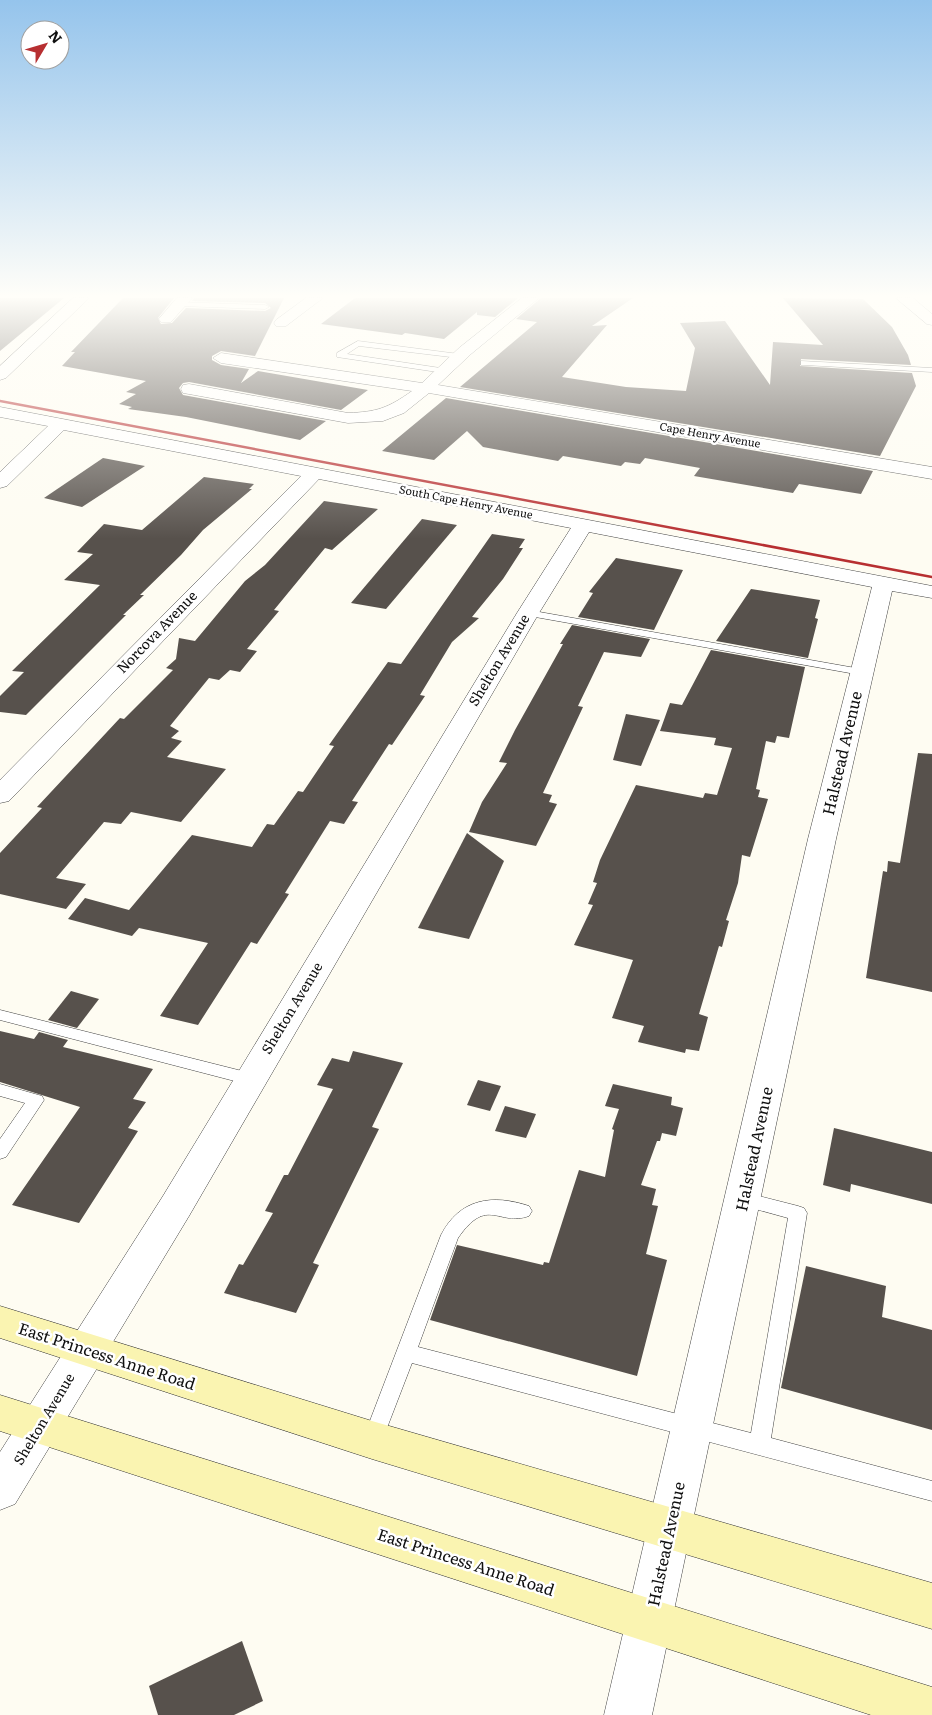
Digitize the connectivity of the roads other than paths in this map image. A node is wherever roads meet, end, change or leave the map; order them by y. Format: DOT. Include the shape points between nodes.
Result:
graph roads {
  1 [pos="358,378"];
  2 [pos="437,378"];
  3 [pos="426,388"];
  4 [pos="189,389"];
  5 [pos="0,412"];
  6 [pos="60,424"];
  7 [pos="315,472"];
  8 [pos="932,473"];
  9 [pos="0,482"];
  10 [pos="583,525"];
  11 [pos="883,583"];
  12 [pos="932,592"];
  13 [pos="528,613"];
  14 [pos="861,672"];
  15 [pos="0,794"];
  16 [pos="0,1015"];
  17 [pos="250,1079"];
  18 [pos="0,1090"];
  19 [pos="0,1152"];
  20 [pos="743,1199"];
  21 [pos="523,1211"];
  22 [pos="0,1322"];
  23 [pos="86,1350"];
  24 [pos="406,1353"];
  25 [pos="20,1419"];
  26 [pos="690,1428"];
  27 [pos="372,1440"];
  28 [pos="760,1443"];
  29 [pos="0,1490"];
  30 [pos="932,1491"];
  31 [pos="670,1527"];
  32 [pos="932,1606"];
  33 [pos="649,1621"];
  34 [pos="932,1711"];
  35 [pos="628,1715"];
  1 -- 3 [label="street, Cape Henry Avenue"];
  2 -- 3 [label="street"];
  3 -- 4 [label="street" via="389,414 364,419"];
  3 -- 8 [label="street, Cape Henry Avenue"];
  5 -- 6 [label="street, South Cape Henry Avenue"];
  6 -- 7 [label="street, South Cape Henry Avenue"];
  6 -- 9 [label="street"];
  7 -- 10 [label="street, South Cape Henry Avenue"];
  7 -- 15 [label="street, Norcova Avenue"];
  10 -- 11 [label="street, South Cape Henry Avenue"];
  10 -- 13 [label="street, Shelton Avenue"];
  11 -- 12 [label="street, South Cape Henry Avenue"];
  11 -- 14 [label="street, Halstead Avenue"];
  13 -- 14 [label="lane"];
  13 -- 17 [label="street, Shelton Avenue"];
  14 -- 20 [label="street, Halstead Avenue"];
  16 -- 17 [label="lane"];
  17 -- 23 [label="street, Shelton Avenue"];
  18 -- 19 [label="lane" via="36,1100"];
  20 -- 26 [label="street, Halstead Avenue"];
  20 -- 28 [label="lane" via="798,1213"];
  21 -- 24 [label="lane" via="486,1206 462,1218 450,1235"];
  22 -- 23 [label="main road, East Princess Anne Road"];
  23 -- 25 [label="street, Shelton Avenue"];
  23 -- 27 [label="main road, East Princess Anne Road"];
  24 -- 26 [label="lane"];
  24 -- 27 [label="lane"];
  25 -- 29 [label="street, Shelton Avenue"];
  25 -- 33 [label="main road, East Princess Anne Road"];
  26 -- 28 [label="lane"];
  26 -- 31 [label="street, Halstead Avenue"];
  27 -- 31 [label="main road, East Princess Anne Road"];
  28 -- 30 [label="lane"];
  31 -- 32 [label="main road, East Princess Anne Road"];
  31 -- 33 [label="street, Halstead Avenue"];
  33 -- 34 [label="main road, East Princess Anne Road"];
  33 -- 35 [label="street, Halstead Avenue"];
}
